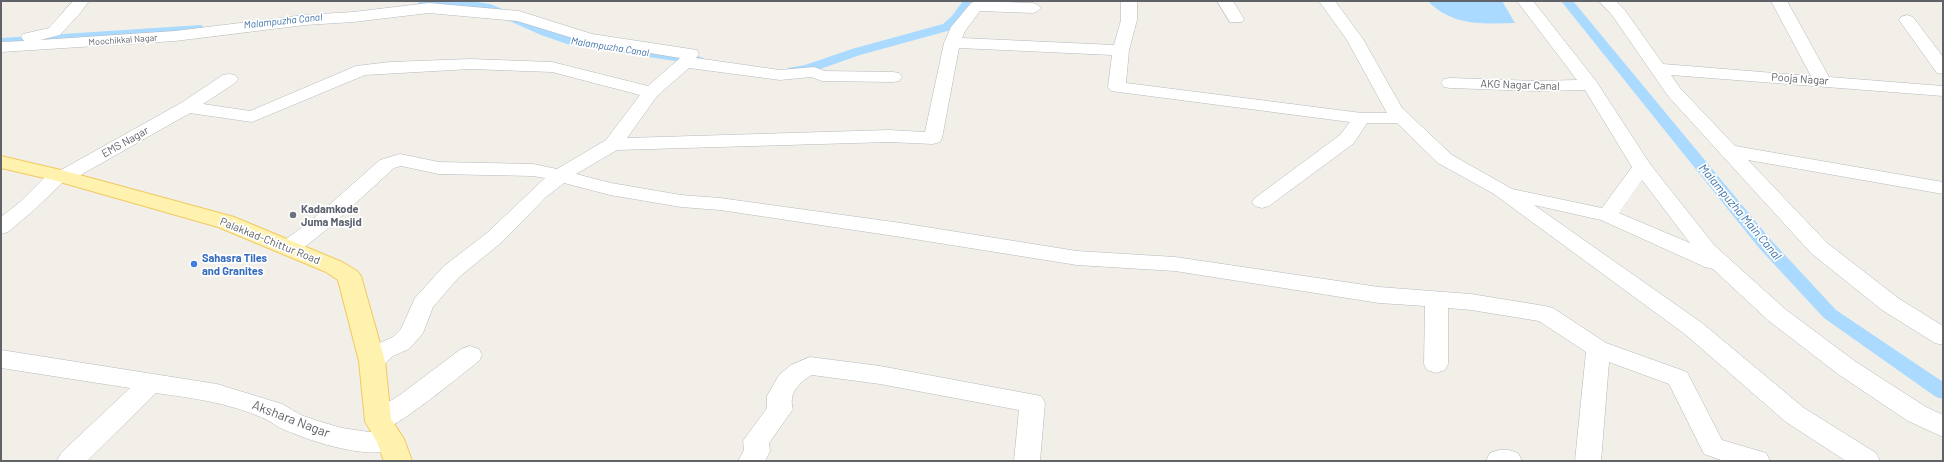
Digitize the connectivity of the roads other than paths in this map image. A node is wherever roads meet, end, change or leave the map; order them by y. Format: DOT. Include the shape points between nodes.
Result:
graph roads {
  1 [pos="81,1"];
  2 [pos="1129,1"];
  3 [pos="1225,1"];
  4 [pos="1327,1"];
  5 [pos="1525,1"];
  6 [pos="1607,1"];
  7 [pos="1780,1"];
  8 [pos="1033,8"];
  9 [pos="1236,19"];
  10 [pos="1907,20"];
  11 [pos="54,32"];
  12 [pos="1,40"];
  13 [pos="952,43"];
  14 [pos="40,45"];
  15 [pos="1,47"];
  16 [pos="1121,50"];
  17 [pos="688,58"];
  18 [pos="1658,69"];
  19 [pos="1943,69"];
  20 [pos="893,77"];
  21 [pos="229,79"];
  22 [pos="1822,80"];
  23 [pos="1450,83"];
  24 [pos="1590,85"];
  25 [pos="1943,91"];
  26 [pos="652,92"];
  27 [pos="187,107"];
  28 [pos="1362,118"];
  29 [pos="1402,118"];
  30 [pos="612,144"];
  31 [pos="1730,151"];
  32 [pos="1,162"];
  33 [pos="1642,167"];
  34 [pos="61,176"];
  35 [pos="560,176"];
  36 [pos="1943,188"];
  37 [pos="1501,190"];
  38 [pos="1262,202"];
  39 [pos="1607,215"];
  40 [pos="1,227"];
  41 [pos="288,248"];
  42 [pos="1726,268"];
  43 [pos="1437,300"];
  44 [pos="1943,337"];
  45 [pos="1598,349"];
  46 [pos="470,355"];
  47 [pos="1,359"];
  48 [pos="372,361"];
  49 [pos="1436,364"];
  50 [pos="152,382"];
  51 [pos="1943,428"];
  52 [pos="391,448"];
  53 [pos="70,461"];
  54 [pos="751,461"];
  55 [pos="1027,461"];
  56 [pos="1499,461"];
  57 [pos="1509,461"];
  58 [pos="1588,461"];
  59 [pos="1757,461"];
  60 [pos="1867,461"];
  1 -- 11 [label="street"];
  2 -- 16 [label="street" via="1129,20"];
  3 -- 9 [label="street"];
  4 -- 29 [label="street" via="1355,39 1395,111"];
  5 -- 24 [label="street"];
  6 -- 18 [label="street" via="1618,12"];
  7 -- 22 [label="street"];
  8 -- 13 [label="street" via="976,6 957,30"];
  10 -- 19 [label="street"];
  11 -- 12 [label="street"];
  11 -- 14 [label="street"];
  13 -- 16 [label="street"];
  13 -- 30 [label="street" via="933,138 889,136"];
  14 -- 15 [label="street, Moochikkal Nagar"];
  14 -- 17 [label="street, Moochikkal Nagar" via="175,36 429,8 519,16 589,38"];
  16 -- 28 [label="street" via="1117,87"];
  17 -- 20 [label="street, Moochikkal Nagar" via="780,75 814,72 822,76"];
  17 -- 26 [label="street"];
  18 -- 22 [label="street, Pooja Nagar"];
  18 -- 31 [label="street" via="1674,92"];
  21 -- 27 [label="street, EMS Nagar"];
  22 -- 25 [label="street, Pooja Nagar"];
  23 -- 24 [label="street, AKG Nagar Canal"];
  24 -- 33 [label="street"];
  26 -- 27 [label="street" via="552,67 470,64 362,70 252,117"];
  26 -- 30 [label="street"];
  27 -- 34 [label="street, EMS Nagar"];
  28 -- 29 [label="street"];
  28 -- 38 [label="street" via="1347,139"];
  29 -- 37 [label="street" via="1445,159"];
  30 -- 35 [label="street"];
  31 -- 36 [label="street"];
  31 -- 44 [label="street" via="1819,248 1890,304"];
  32 -- 34 [label="main road, Palakkad-Chittur Road"];
  33 -- 39 [label="street"];
  33 -- 42 [label="street" via="1706,250"];
  34 -- 40 [label="street, EMS Nagar"];
  34 -- 41 [label="main road, Palakkad-Chittur Road" via="226,222"];
  35 -- 41 [label="street" via="533,170 447,169 400,160 387,164 319,225"];
  35 -- 43 [label="street" via="610,189 681,201 720,204 901,230 1077,258 1175,264 1379,295"];
  35 -- 48 [label="street" via="495,237 451,272 423,304 411,333 401,343 385,350"];
  37 -- 39 [label="street"];
  37 -- 60 [label="street" via="1694,329 1795,415"];
  39 -- 42 [label="street"];
  41 -- 48 [label="main road, Palakkad-Chittur Road" via="349,276"];
  42 -- 51 [label="street" via="1777,315 1847,368"];
  43 -- 45 [label="street" via="1471,302 1545,314"];
  43 -- 49 [label="street"];
  45 -- 58 [label="street"];
  45 -- 59 [label="street" via="1678,378 1713,447"];
  46 -- 52 [label="street" via="410,402"];
  47 -- 50 [label="street, Akshara Nagar"];
  48 -- 52 [label="main road, Palakkad-Chittur Road"];
  50 -- 52 [label="street, Akshara Nagar" via="217,393 273,411 314,430"];
  50 -- 53 [label="street"];
  54 -- 55 [label="street" via="757,452 756,441 780,409 779,402 786,383 802,369 810,366 880,375 1032,403"];
  56 -- 57 [label="street"];
}
